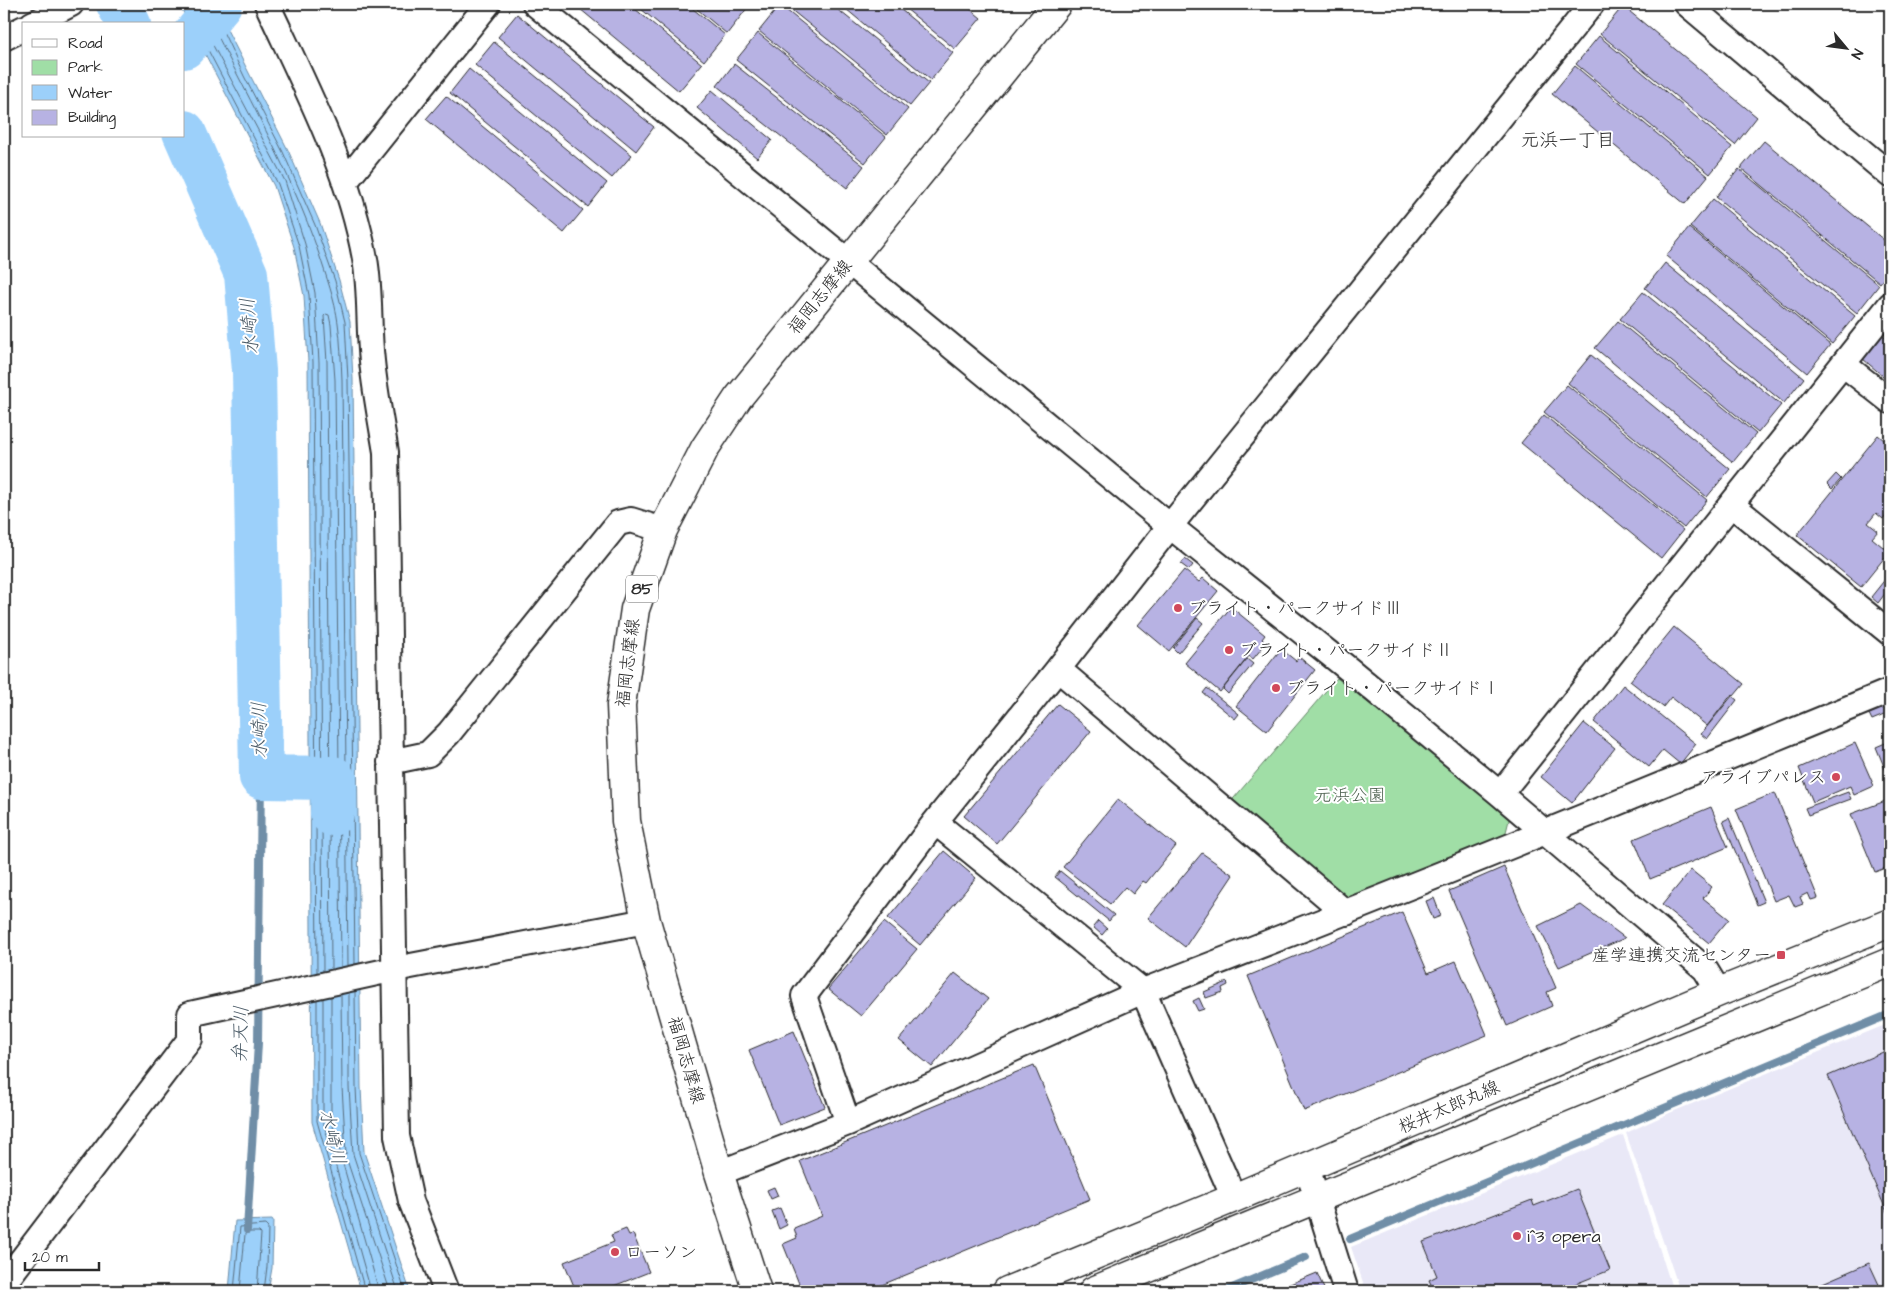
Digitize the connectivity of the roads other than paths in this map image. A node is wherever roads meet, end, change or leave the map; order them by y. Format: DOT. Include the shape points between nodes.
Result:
graph roads {
  1 [pos="72,4"];
  2 [pos="266,4"];
  3 [pos="488,4"];
  4 [pos="536,4"];
  5 [pos="1057,4"];
  6 [pos="1592,4"];
  7 [pos="1687,4"];
  8 [pos="36,22"];
  9 [pos="22,29"];
  10 [pos="4,38"];
  11 [pos="1890,175"];
  12 [pos="346,181"];
  13 [pos="849,262"];
  14 [pos="1890,305"];
  15 [pos="1844,364"];
  16 [pos="1890,401"];
  17 [pos="1732,505"];
  18 [pos="1170,526"];
  19 [pos="663,530"];
  20 [pos="1890,632"];
  21 [pos="1058,669"];
  22 [pos="1890,691"];
  23 [pos="390,762"];
  24 [pos="1500,794"];
  25 [pos="936,822"];
  26 [pos="1545,833"];
  27 [pos="1346,913"];
  28 [pos="646,921"];
  29 [pos="1890,923"];
  30 [pos="1890,962"];
  31 [pos="395,968"];
  32 [pos="1144,991"];
  33 [pos="1719,992"];
  34 [pos="848,1123"];
  35 [pos="1307,1168"];
  36 [pos="719,1173"];
  37 [pos="1234,1198"];
  38 [pos="1318,1198"];
  39 [pos="4,1283"];
  40 [pos="446,1291"];
  41 [pos="756,1291"];
  42 [pos="1007,1291"];
  43 [pos="1094,1291"];
  44 [pos="1346,1291"];
  1 -- 8 [label="street"];
  2 -- 12 [label="street"];
  3 -- 12 [label="street"];
  4 -- 13 [label="street"];
  5 -- 13 [label="main road, 福岡志摩線 / 85"];
  6 -- 18 [label="street"];
  7 -- 11 [label="street"];
  9 -- 10 [label="street"];
  12 -- 23 [label="street" via="365,259 372,361 386,452"];
  13 -- 18 [label="street"];
  13 -- 19 [label="main road, 福岡志摩線 / 85" via="738,398 705,448"];
  14 -- 15 [label="street"];
  15 -- 16 [label="street"];
  15 -- 17 [label="street"];
  17 -- 20 [label="street"];
  17 -- 24 [label="street"];
  18 -- 21 [label="street"];
  18 -- 24 [label="street"];
  19 -- 23 [label="street" via="631,520 618,523 450,733 428,754"];
  19 -- 28 [label="main road, 福岡志摩線 / 85" via="634,609 621,705 626,822"];
  21 -- 25 [label="street"];
  21 -- 27 [label="street"];
  22 -- 26 [label="street"];
  23 -- 31 [label="street"];
  24 -- 26 [label="street"];
  25 -- 32 [label="street"];
  25 -- 34 [label="street" via="804,996"];
  26 -- 27 [label="street"];
  26 -- 33 [label="street" via="1705,969"];
  27 -- 32 [label="street"];
  28 -- 31 [label="street"];
  28 -- 36 [label="main road, 福岡志摩線 / 85"];
  29 -- 33 [label="main road, 桜井太郎丸線"];
  30 -- 38 [label="main road, 桜井太郎丸線"];
  31 -- 39 [label="street" via="190,1014 190,1039"];
  31 -- 40 [label="street" via="397,1136 411,1201"];
  32 -- 34 [label="street"];
  32 -- 37 [label="street"];
  33 -- 35 [label="main road, 桜井太郎丸線"];
  34 -- 36 [label="street"];
  35 -- 37 [label="main road, 桜井太郎丸線"];
  35 -- 38 [label="street"];
  36 -- 41 [label="main road, 福岡志摩線 / 85"];
  37 -- 42 [label="main road, 桜井太郎丸線"];
  38 -- 43 [label="main road, 桜井太郎丸線"];
  38 -- 44 [label="street"];
}
